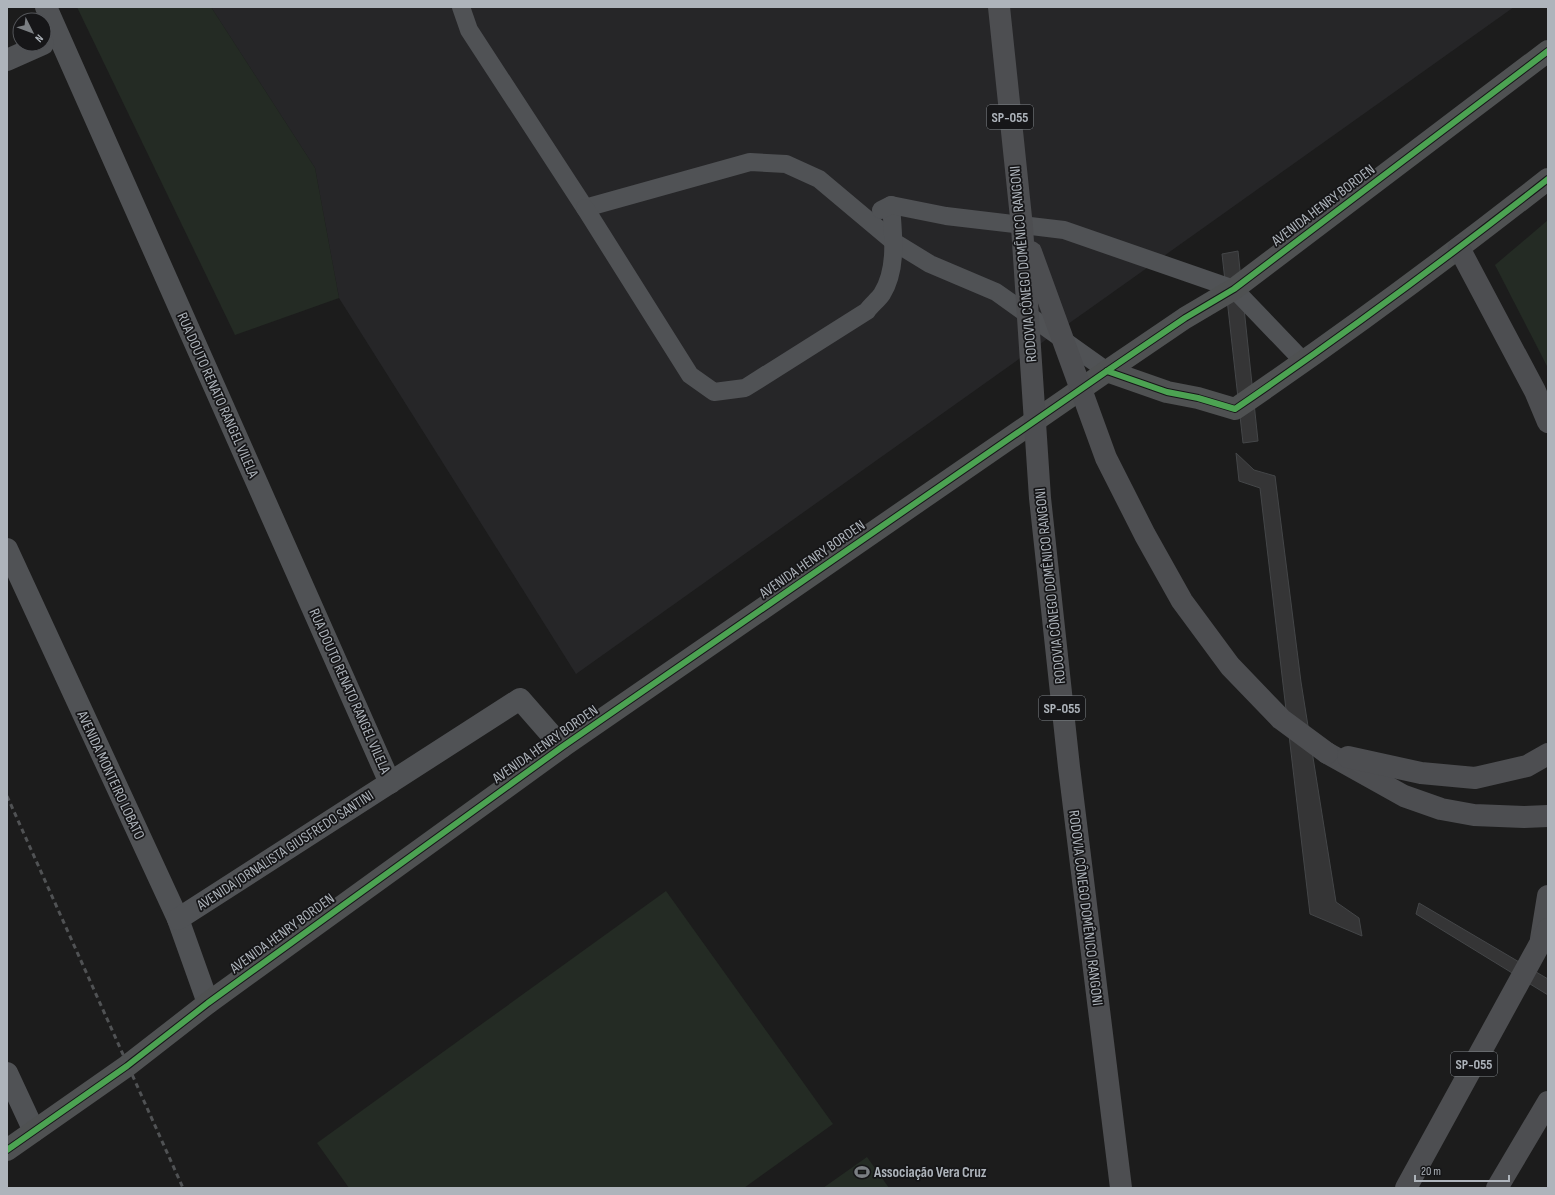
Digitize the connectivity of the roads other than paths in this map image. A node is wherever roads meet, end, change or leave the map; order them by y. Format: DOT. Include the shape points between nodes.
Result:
graph roads {
  1 [pos="461,7"];
  2 [pos="999,7"];
  3 [pos="52,48"];
  4 [pos="1548,51"];
  5 [pos="25,52"];
  6 [pos="7,60"];
  7 [pos="1548,179"];
  8 [pos="890,205"];
  9 [pos="585,208"];
  10 [pos="867,219"];
  11 [pos="1022,227"];
  12 [pos="894,242"];
  13 [pos="1459,248"];
  14 [pos="1234,289"];
  15 [pos="1304,362"];
  16 [pos="1107,371"];
  17 [pos="1548,422"];
  18 [pos="7,549"];
  19 [pos="562,747"];
  20 [pos="1327,753"];
  21 [pos="1548,754"];
  22 [pos="390,783"];
  23 [pos="1548,816"];
  24 [pos="1548,896"];
  25 [pos="178,919"];
  26 [pos="1545,934"];
  27 [pos="208,1003"];
  28 [pos="7,1073"];
  29 [pos="1548,1102"];
  30 [pos="34,1131"];
  31 [pos="7,1150"];
  32 [pos="1121,1188"];
  33 [pos="1406,1188"];
  34 [pos="1497,1188"];
  1 -- 9 [label="lane" via="470,30"];
  2 -- 11 [label="highway, RODOVIA CÔNEGO DOMÊNICO RANGONI / SP-055, bridge"];
  3 -- 22 [label="street, RUA DOUTO RENATO RANGEL VILELA"];
  4 -- 14 [label="street, AVENIDA HENRY BORDEN"];
  5 -- 6 [label="street"];
  7 -- 13 [label="street"];
  8 -- 10 [label="lane"];
  8 -- 12 [label="lane"];
  8 -- 14 [label="lane" via="946,216 1064,230"];
  9 -- 10 [label="lane" via="750,162 786,164 819,179"];
  9 -- 12 [label="lane" via="690,375 714,392 745,388 867,310 881,295 890,275"];
  10 -- 12 [label="lane"];
  11 -- 20 [label="highway, bridge" via="1106,458 1182,601 1230,666 1281,719"];
  11 -- 32 [label="highway, RODOVIA CÔNEGO DOMÊNICO RANGONI / SP-055, bridge" via="1040,498 1070,775"];
  12 -- 16 [label="lane" via="930,264 996,292"];
  13 -- 15 [label="street"];
  13 -- 17 [label="highway" via="1536,391"];
  14 -- 15 [label="lane"];
  14 -- 16 [label="street, AVENIDA HENRY BORDEN" via="1185,318"];
  15 -- 16 [label="street" via="1235,408 1167,392"];
  16 -- 19 [label="street, AVENIDA HENRY BORDEN"];
  18 -- 25 [label="street, AVENIDA MONTEIRO LOBATO"];
  19 -- 22 [label="street, AVENIDA JORNALISTA GIUSFREDO SANTINI" via="520,699"];
  19 -- 27 [label="street, AVENIDA HENRY BORDEN"];
  20 -- 21 [label="highway" via="1421,773 1475,778 1527,766"];
  20 -- 23 [label="highway" via="1404,796 1441,809 1474,815"];
  22 -- 25 [label="street, AVENIDA JORNALISTA GIUSFREDO SANTINI"];
  24 -- 26 [label="highway"];
  25 -- 27 [label="street, AVENIDA MONTEIRO LOBATO"];
  26 -- 33 [label="highway, SP-055"];
  27 -- 30 [label="street, AVENIDA HENRY BORDEN" via="127,1066"];
  28 -- 30 [label="street"];
  29 -- 34 [label="highway"];
  30 -- 31 [label="street, AVENIDA HENRY BORDEN"];
}
